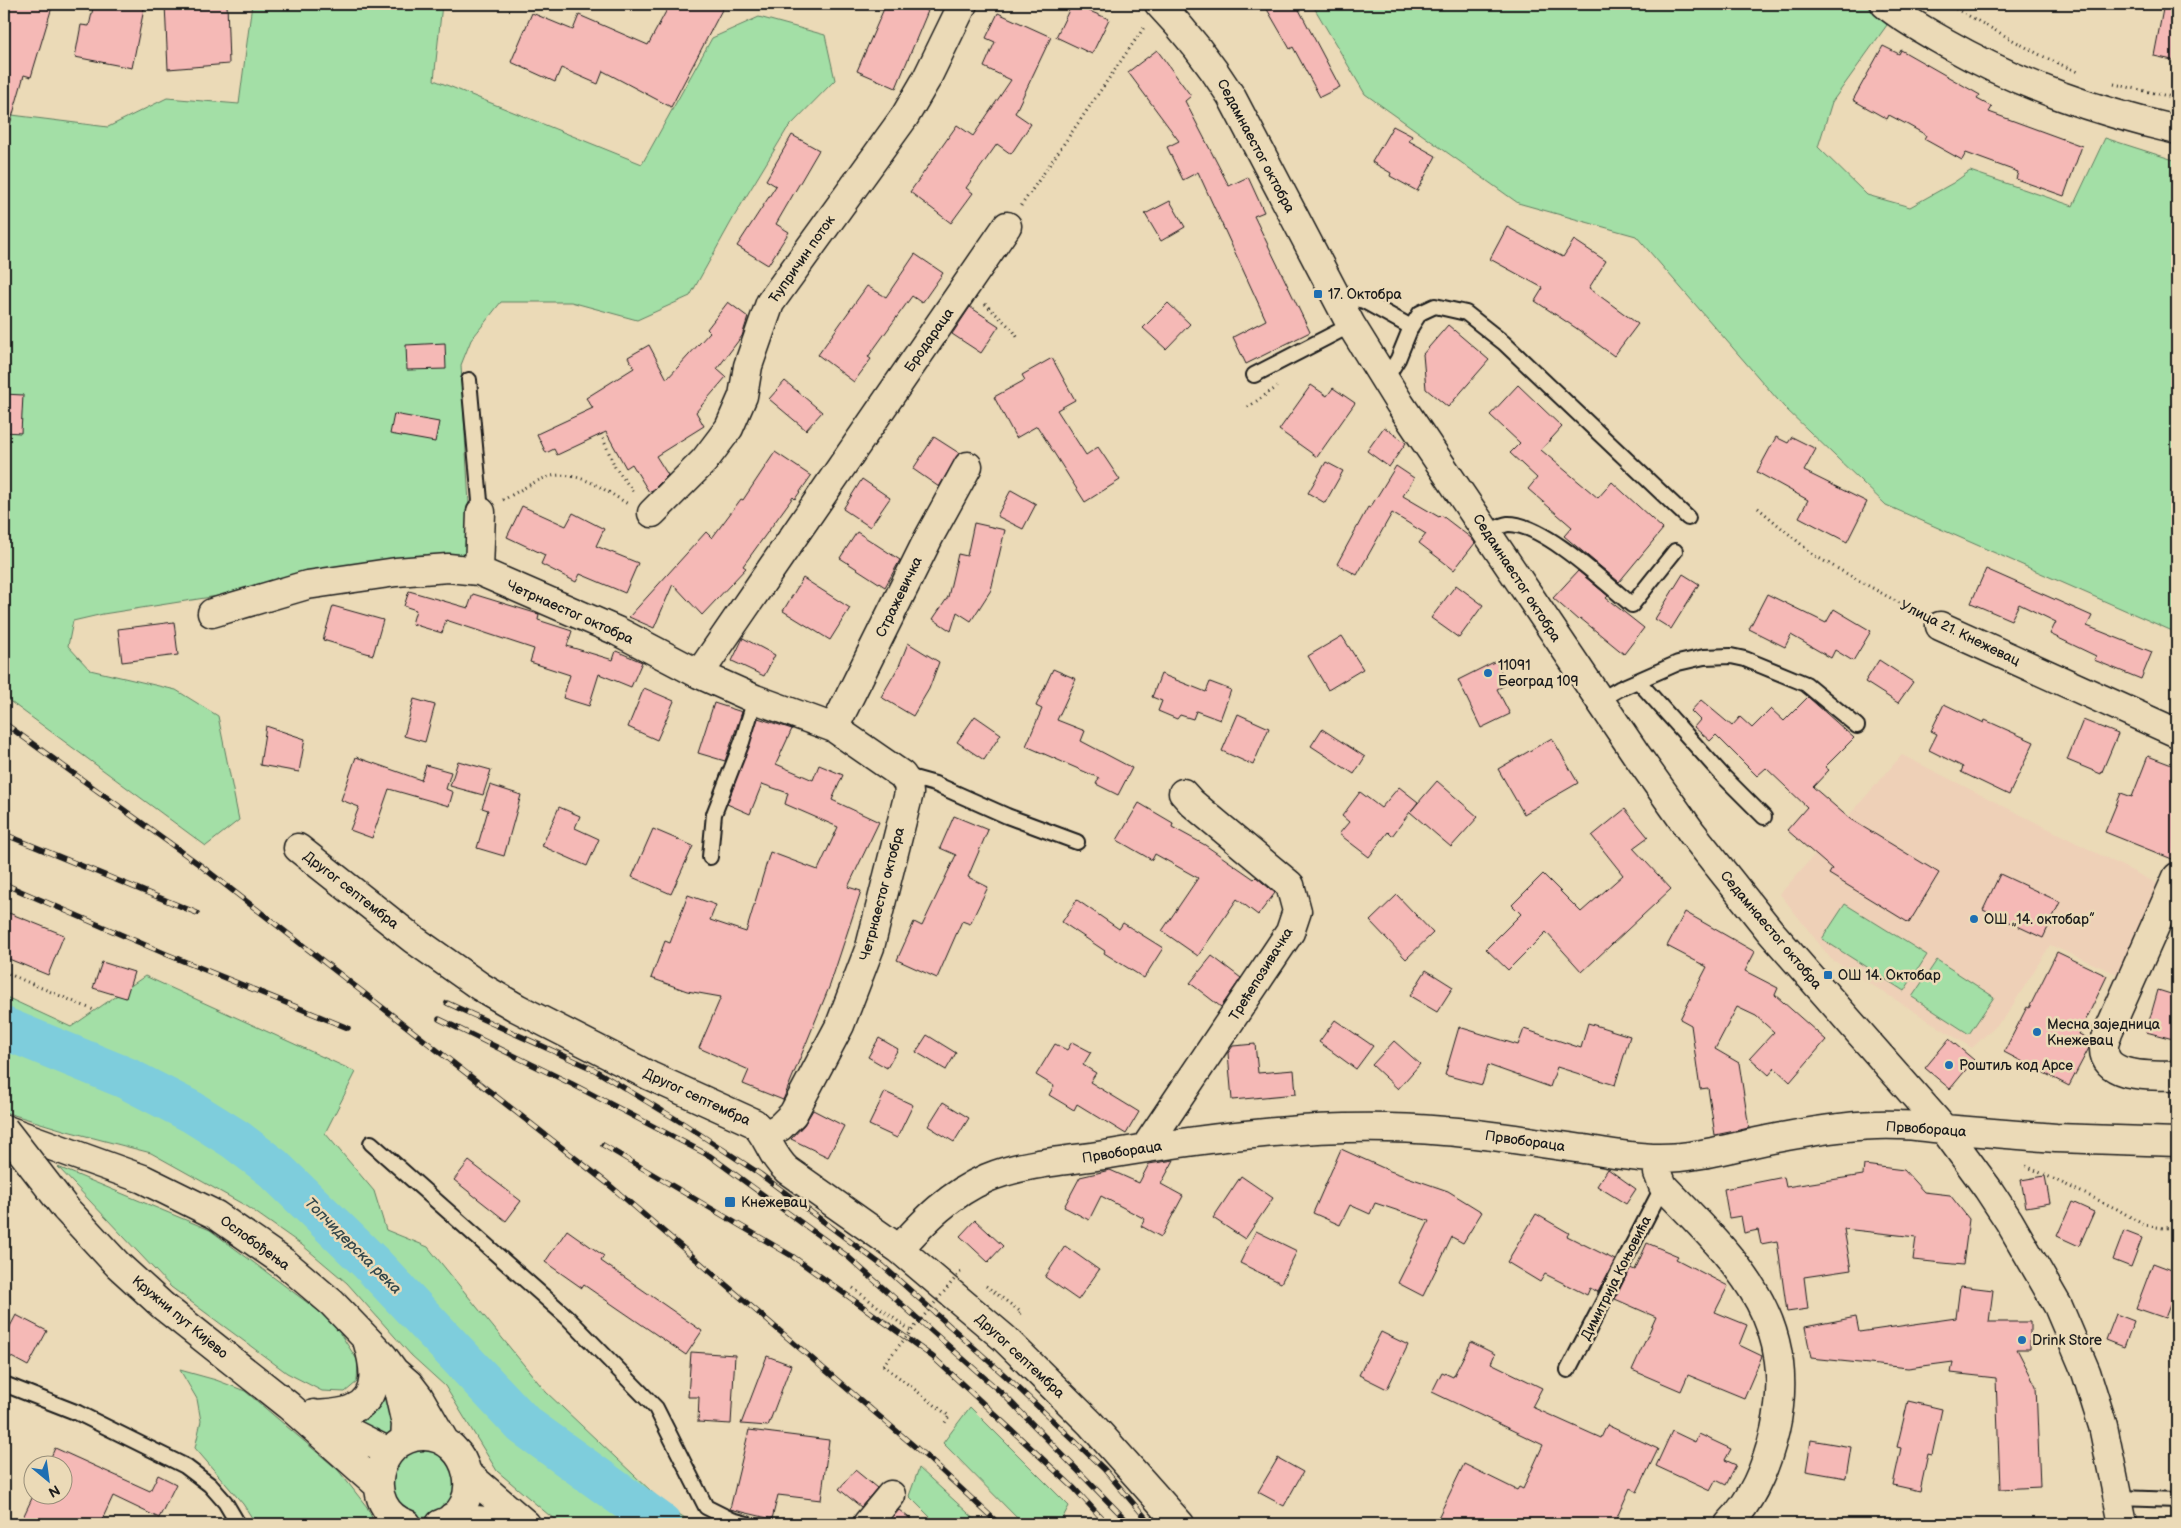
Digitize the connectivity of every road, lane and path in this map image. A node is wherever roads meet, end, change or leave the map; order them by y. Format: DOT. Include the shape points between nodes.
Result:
graph roads {
  1 [pos="963,4"];
  2 [pos="1159,4"];
  3 [pos="1885,4"];
  4 [pos="1947,4"];
  5 [pos="2084,75"];
  6 [pos="2111,84"];
  7 [pos="2177,98"];
  8 [pos="2177,130"];
  9 [pos="1007,226"];
  10 [pos="966,287"];
  11 [pos="1337,300"];
  12 [pos="1351,325"];
  13 [pos="1411,327"];
  14 [pos="1019,340"];
  15 [pos="1254,375"];
  16 [pos="469,380"];
  17 [pos="1386,380"];
  18 [pos="602,434"];
  19 [pos="968,466"];
  20 [pos="527,488"];
  21 [pos="639,505"];
  22 [pos="1758,508"];
  23 [pos="481,512"];
  24 [pos="1688,518"];
  25 [pos="1487,533"];
  26 [pos="1675,551"];
  27 [pos="479,571"];
  28 [pos="212,613"];
  29 [pos="1940,626"];
  30 [pos="699,674"];
  31 [pos="1638,680"];
  32 [pos="755,699"];
  33 [pos="1600,700"];
  34 [pos="1857,726"];
  35 [pos="834,728"];
  36 [pos="2177,733"];
  37 [pos="902,775"];
  38 [pos="1183,793"];
  39 [pos="1764,817"];
  40 [pos="1077,842"];
  41 [pos="298,848"];
  42 [pos="710,857"];
  43 [pos="2177,877"];
  44 [pos="4,972"];
  45 [pos="96,1011"];
  46 [pos="2177,1076"];
  47 [pos="4,1129"];
  48 [pos="1944,1129"];
  49 [pos="764,1136"];
  50 [pos="2177,1142"];
  51 [pos="371,1143"];
  52 [pos="1145,1148"];
  53 [pos="1659,1158"];
  54 [pos="2026,1166"];
  55 [pos="1663,1186"];
  56 [pos="2177,1227"];
  57 [pos="899,1249"];
  58 [pos="971,1275"];
  59 [pos="985,1286"];
  60 [pos="853,1288"];
  61 [pos="1021,1312"];
  62 [pos="911,1331"];
  63 [pos="368,1340"];
  64 [pos="1568,1370"];
  65 [pos="394,1371"];
  66 [pos="4,1384"];
  67 [pos="289,1406"];
  68 [pos="316,1415"];
  69 [pos="943,1426"];
  70 [pos="445,1442"];
  71 [pos="397,1446"];
  72 [pos="469,1475"];
  73 [pos="378,1485"];
  74 [pos="892,1495"];
  75 [pos="2119,1498"];
  76 [pos="2177,1500"];
  77 [pos="446,1521"];
  78 [pos="238,1524"];
  79 [pos="405,1524"];
  80 [pos="510,1524"];
  81 [pos="526,1524"];
  82 [pos="747,1524"];
  83 [pos="867,1524"];
  84 [pos="1180,1524"];
  85 [pos="1729,1524"];
  86 [pos="2123,1524"];
  1 -- 21 [label="street, Ћупричин поток" via="905,116 770,303 748,366 743,396 729,428 704,461"];
  2 -- 9 [label="path"];
  2 -- 11 [label="street, Седамнаестог октобра" via="1195,45 1231,96"];
  3 -- 8 [label="street" via="1974,59 2034,87 2121,117"];
  4 -- 5 [label="path"];
  6 -- 7 [label="path"];
  9 -- 10 [label="street, Бродараца"];
  10 -- 14 [label="path" via="1013,330"];
  10 -- 30 [label="street, Бродараца"];
  11 -- 12 [label="street, Седамнаестог октобра"];
  11 -- 13 [label="lane" via="1364,301"];
  12 -- 15 [label="lane"];
  12 -- 17 [label="street, Седамнаестог октобра"];
  13 -- 17 [label="lane"];
  13 -- 24 [label="lane" via="1420,313 1435,306 1466,313 1504,343"];
  16 -- 23 [label="lane"];
  17 -- 25 [label="street, Седамнаестог октобра"];
  18 -- 21 [label="path" via="615,467"];
  19 -- 35 [label="street, Стражевичка"];
  20 -- 21 [label="path" via="550,476 576,476"];
  22 -- 29 [label="path, Улица 21. Кнежевац" via="1815,556"];
  23 -- 27 [label="street"];
  25 -- 26 [label="lane" via="1503,525 1530,528 1550,539 1632,606"];
  25 -- 33 [label="street, Седамнаестог октобра"];
  27 -- 28 [label="street, Четрнаестог октобра" via="448,568 307,584"];
  27 -- 30 [label="street, Четрнаестог октобра" via="617,631"];
  29 -- 36 [label="street, Улица 21. Кнежевац"];
  30 -- 32 [label="street, Четрнаестог октобра"];
  31 -- 33 [label="lane"];
  31 -- 34 [label="lane" via="1678,663 1704,657 1731,656 1806,684"];
  31 -- 39 [label="lane"];
  32 -- 35 [label="street, Четрнаестог октобра"];
  32 -- 42 [label="lane" via="714,814"];
  33 -- 48 [label="street, Седамнаестог октобра" via="1733,885 1813,982"];
  35 -- 37 [label="street, Четрнаестог октобра"];
  37 -- 40 [label="lane, Четрнаестог октобра" via="935,784"];
  37 -- 49 [label="street, Четрнаестог октобра" via="909,793 870,947 840,1025 800,1102 784,1123"];
  38 -- 52 [label="street, Трећепозивачка" via="1290,885 1297,911 1290,932"];
  41 -- 49 [label="street, Другог септембра" via="413,939 481,987 650,1076 750,1121"];
  43 -- 46 [label="street" via="2104,1047 2105,1057 2116,1070"];
  44 -- 45 [label="path"];
  47 -- 63 [label="street, Ослобођења" via="142,1178 216,1214 285,1263"];
  47 -- 67 [label="street, Кружни пут Кијево, bridge" via="66,1209 118,1264 163,1306"];
  48 -- 50 [label="street, Првобораца" via="2056,1138"];
  48 -- 53 [label="street, Првобораца" via="1899,1125 1839,1128 1716,1152"];
  48 -- 75 [label="street, Седамнаестог октобра" via="1988,1190 2058,1306 2086,1372 2103,1426"];
  49 -- 57 [label="street, Другог септембра" via="775,1159 786,1170"];
  51 -- 82 [label="lane" via="567,1316 656,1408 706,1507"];
  52 -- 53 [label="street, Првобораца" via="1270,1131 1402,1128 1500,1136"];
  52 -- 57 [label="street, Првобораца" via="1024,1168 990,1177 945,1202"];
  53 -- 55 [label="street" via="1658,1172"];
  54 -- 56 [label="path" via="2144,1225"];
  55 -- 64 [label="lane, Димитрија Коњовића"];
  55 -- 85 [label="street" via="1727,1253 1751,1285 1769,1322 1781,1370 1781,1394 1770,1451 1745,1507"];
  57 -- 84 [label="street, Другог септембра" via="1028,1361 1090,1423"];
  58 -- 62 [label="path, bridge" via="964,1269"];
  59 -- 61 [label="path"];
  60 -- 62 [label="path"];
  62 -- 69 [label="path, bridge" via="883,1365 949,1416"];
  63 -- 65 [label="street, Ослобођења"];
  63 -- 68 [label="street" via="374,1377 365,1400 351,1410"];
  65 -- 70 [label="street, Ослобођења" via="419,1397"];
  65 -- 71 [label="street" via="405,1416"];
  66 -- 78 [label="lane" via="78,1413 185,1466 210,1485"];
  67 -- 68 [label="street"];
  67 -- 73 [label="street, Кружни пут Кијево"];
  68 -- 71 [label="street"];
  70 -- 71 [label="street" via="425,1436"];
  70 -- 72 [label="street, Ослобођења" via="456,1450"];
  71 -- 73 [label="street" via="380,1467"];
  72 -- 77 [label="street" via="466,1499"];
  72 -- 81 [label="street"];
  73 -- 79 [label="street" via="385,1507"];
  74 -- 83 [label="street"];
  75 -- 76 [label="lane"];
  75 -- 86 [label="street, Седамнаестог октобра"];
  77 -- 80 [label="street"];
}
